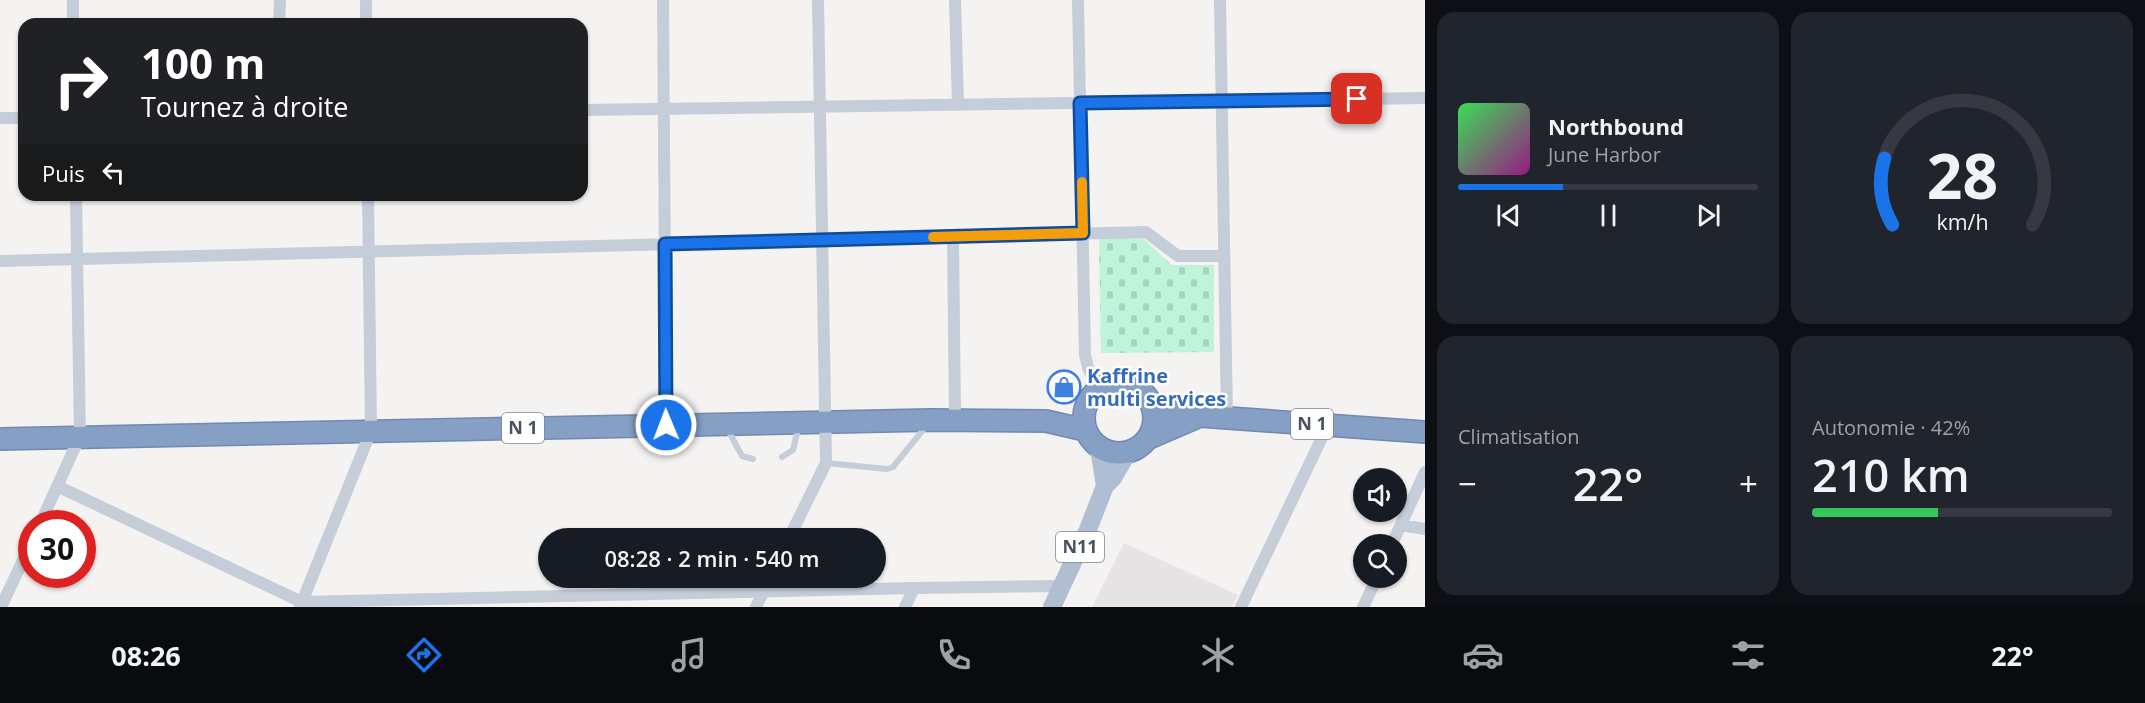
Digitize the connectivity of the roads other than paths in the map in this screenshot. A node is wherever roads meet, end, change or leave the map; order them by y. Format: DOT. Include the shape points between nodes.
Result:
graph roads {
  1 [pos="73,0"];
  2 [pos="280,0"];
  3 [pos="366,0"];
  4 [pos="663,0"];
  5 [pos="818,0"];
  6 [pos="955,0"];
  7 [pos="1078,0"];
  8 [pos="1220,0"];
  9 [pos="74,18"];
  10 [pos="279,18"];
  11 [pos="366,18"];
  12 [pos="1425,98"];
  13 [pos="1221,101"];
  14 [pos="1080,103"];
  15 [pos="958,105"];
  16 [pos="820,106"];
  17 [pos="664,109"];
  18 [pos="588,110"];
  19 [pos="0,118"];
  20 [pos="18,118"];
  21 [pos="76,201"];
  22 [pos="368,201"];
  23 [pos="1083,233"];
  24 [pos="953,237"];
  25 [pos="822,240"];
  26 [pos="665,244"];
  27 [pos="369,252"];
  28 [pos="1224,256"];
  29 [pos="77,260"];
  30 [pos="0,261"];
  31 [pos="1098,389"];
  32 [pos="1153,406"];
  33 [pos="1084,408"];
  34 [pos="1200,416"];
  35 [pos="1227,418"];
  36 [pos="931,420"];
  37 [pos="955,420"];
  38 [pos="825,421"];
  39 [pos="800,422"];
  40 [pos="1046,422"];
  41 [pos="726,424"];
  42 [pos="666,425"];
  43 [pos="1328,425"];
  44 [pos="1085,430"];
  45 [pos="371,431"];
  46 [pos="1425,432"];
  47 [pos="80,436"];
  48 [pos="1149,438"];
  49 [pos="0,439"];
  50 [pos="1099,448"];
  51 [pos="1128,452"];
  52 [pos="782,458"];
  53 [pos="753,459"];
  54 [pos="826,463"];
  55 [pos="1425,472"];
  56 [pos="57,486"];
  57 [pos="1105,486"];
  58 [pos="46,510"];
  59 [pos="1401,525"];
  60 [pos="794,528"];
  61 [pos="1425,529"];
  62 [pos="1397,534"];
  63 [pos="18,570"];
  64 [pos="1062,586"];
  65 [pos="765,588"];
  66 [pos="914,588"];
  67 [pos="1372,588"];
  68 [pos="763,591"];
  69 [pos="601,595"];
  70 [pos="305,605"];
  71 [pos="0,607"];
  72 [pos="596,607"];
  73 [pos="756,607"];
  74 [pos="905,607"];
  75 [pos="1052,607"];
  76 [pos="1241,607"];
  77 [pos="1363,607"];
  1 -- 9 [label="street"];
  2 -- 10 [label="street"];
  3 -- 11 [label="street"];
  4 -- 17 [label="street"];
  5 -- 16 [label="street"];
  6 -- 15 [label="street"];
  7 -- 14 [label="street"];
  8 -- 13 [label="street"];
  12 -- 13 [label="street"];
  13 -- 14 [label="street"];
  13 -- 28 [label="street"];
  14 -- 15 [label="street"];
  14 -- 23 [label="street"];
  15 -- 16 [label="street"];
  16 -- 17 [label="street"];
  16 -- 25 [label="street"];
  17 -- 18 [label="street"];
  17 -- 26 [label="street"];
  19 -- 20 [label="street"];
  21 -- 29 [label="street"];
  22 -- 27 [label="street"];
  23 -- 24 [label="street"];
  23 -- 28 [label="street" via="1146,232 1178,256"];
  23 -- 31 [label="street" via="1085,355"];
  24 -- 25 [label="street"];
  24 -- 37 [label="street"];
  25 -- 26 [label="street"];
  25 -- 38 [label="street"];
  26 -- 27 [label="street"];
  26 -- 42 [label="street"];
  27 -- 29 [label="street"];
  27 -- 45 [label="street"];
  28 -- 35 [label="street"];
  29 -- 30 [label="street"];
  29 -- 47 [label="street"];
  31 -- 32 [label="highway" via="1118,382 1129,384 1139,388"];
  31 -- 33 [label="highway"];
  32 -- 34 [label="highway, N 1"];
  32 -- 48 [label="highway" via="1155,417"];
  33 -- 40 [label="highway, N 1"];
  33 -- 44 [label="highway"];
  34 -- 35 [label="highway, N 1"];
  34 -- 48 [label="highway, N 1"];
  35 -- 43 [label="highway, N 1"];
  36 -- 37 [label="highway, N 1"];
  36 -- 38 [label="highway, N 1"];
  36 -- 54 [label="lane" via="893,467"];
  37 -- 40 [label="highway, N 1"];
  38 -- 39 [label="highway, N 1"];
  38 -- 54 [label="street"];
  39 -- 41 [label="highway, N 1"];
  39 -- 52 [label="lane" via="793,450"];
  40 -- 44 [label="highway, N 1"];
  41 -- 42 [label="highway, N 1"];
  41 -- 53 [label="lane" via="742,456"];
  42 -- 45 [label="highway, N 1"];
  43 -- 46 [label="highway, N 1"];
  43 -- 76 [label="street"];
  44 -- 50 [label="highway"];
  45 -- 47 [label="highway, N 1"];
  45 -- 70 [label="street"];
  47 -- 49 [label="highway, N 1"];
  47 -- 56 [label="street"];
  48 -- 51 [label="highway"];
  50 -- 51 [label="highway"];
  50 -- 57 [label="main road"];
  51 -- 57 [label="main road"];
  54 -- 60 [label="street"];
  55 -- 59 [label="street"];
  56 -- 58 [label="street"];
  56 -- 70 [label="street"];
  57 -- 64 [label="main road, N11"];
  59 -- 61 [label="street"];
  59 -- 62 [label="street"];
  63 -- 71 [label="street"];
  64 -- 66 [label="street"];
  64 -- 75 [label="main road, N11"];
  65 -- 68 [label="street"];
  66 -- 68 [label="street"];
  66 -- 74 [label="street"];
  67 -- 77 [label="street"];
  68 -- 69 [label="street"];
  68 -- 73 [label="street"];
  69 -- 70 [label="street"];
  69 -- 72 [label="street"];
}
